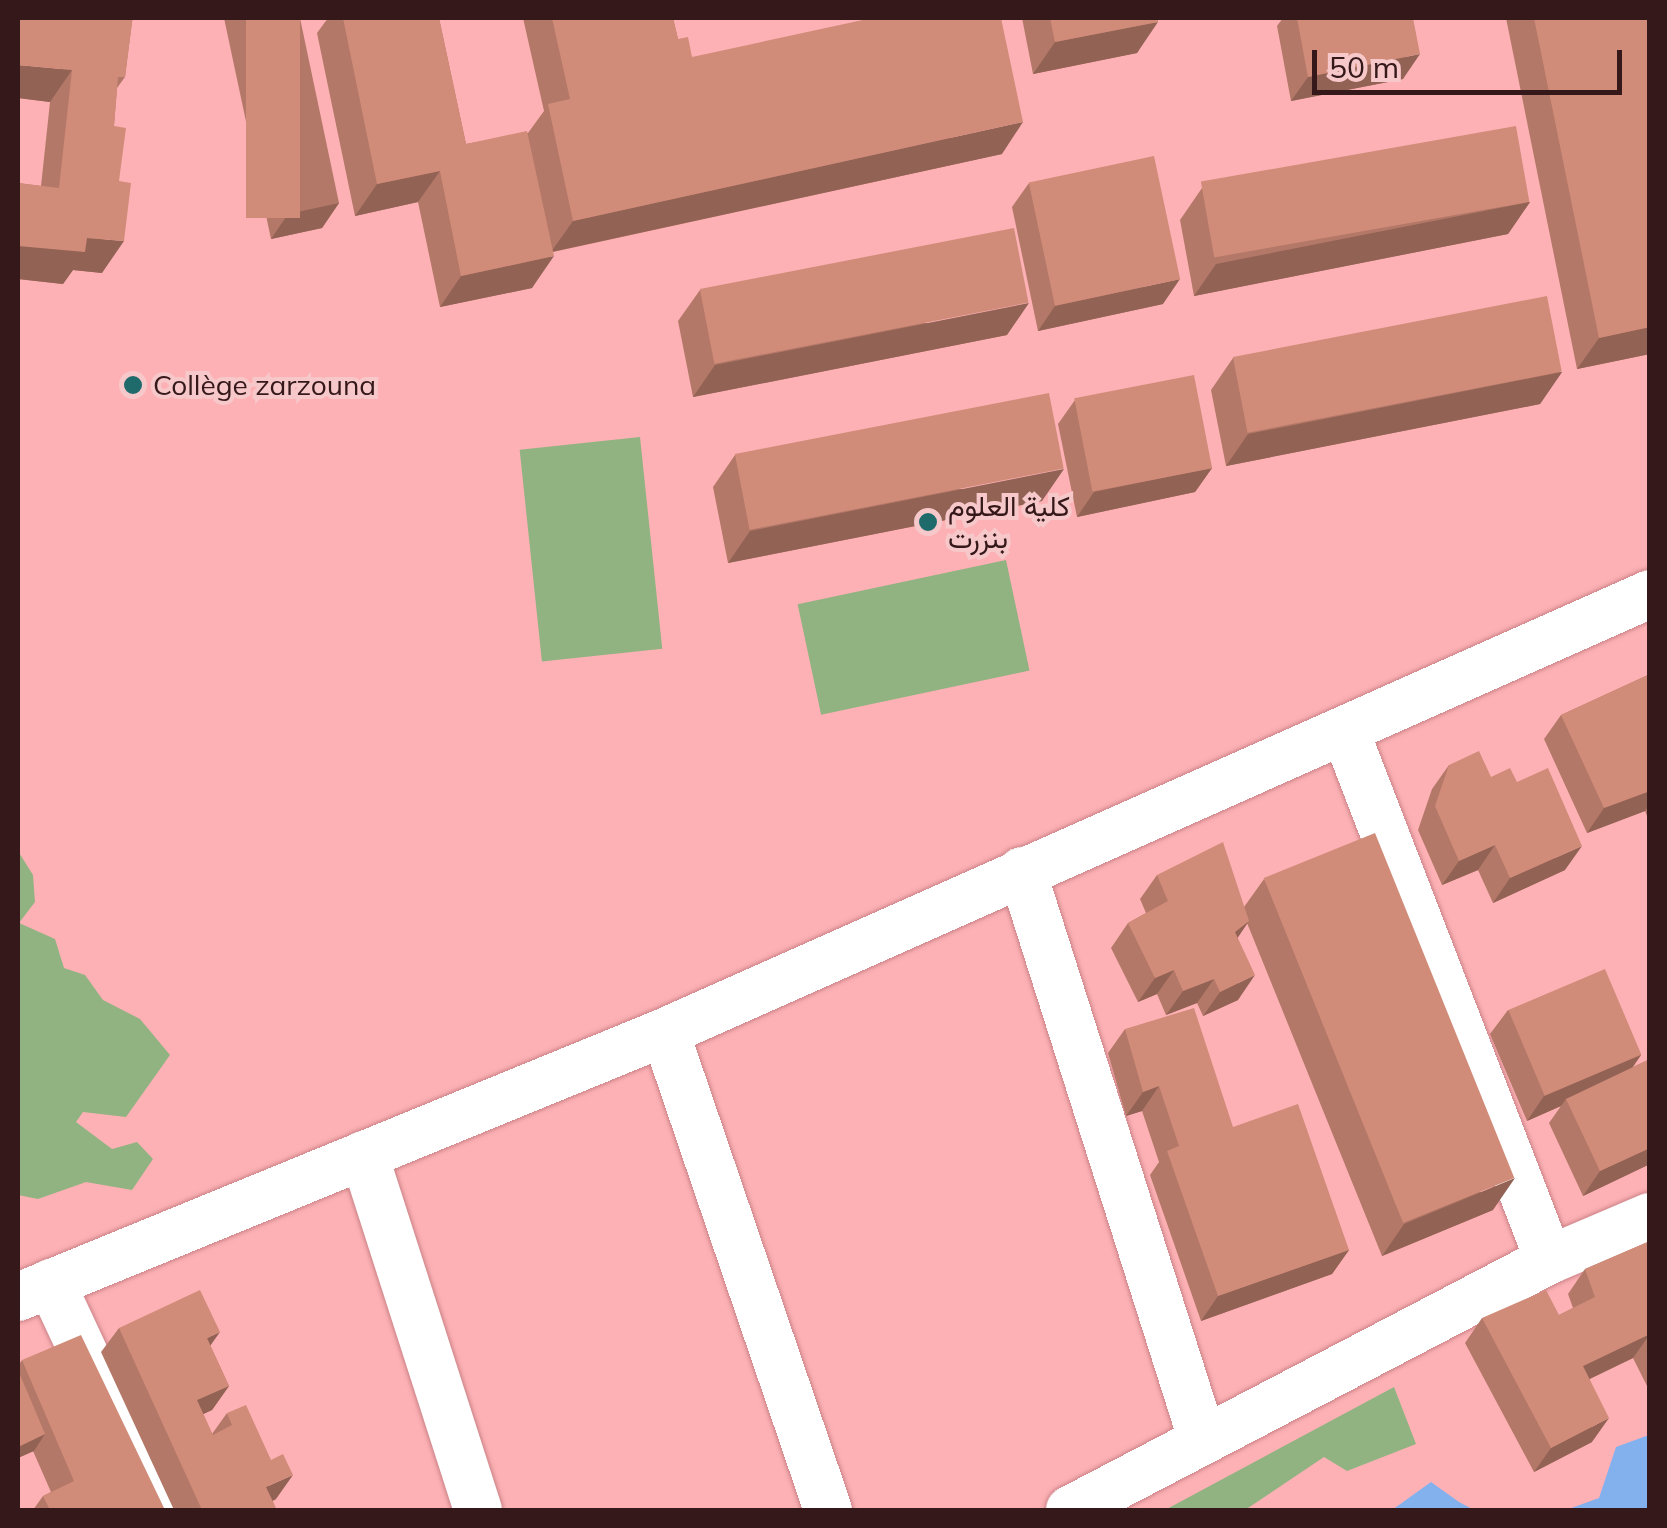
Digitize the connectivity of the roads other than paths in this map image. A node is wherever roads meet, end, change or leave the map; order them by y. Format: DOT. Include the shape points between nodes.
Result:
graph roads {
  1 [pos="1650,594"];
  2 [pos="1345,730"];
  3 [pos="1022,871"];
  4 [pos="665,1032"];
  5 [pos="364,1155"];
  6 [pos="1650,1218"];
  7 [pos="1550,1260"];
  8 [pos="34,1290"];
  9 [pos="1202,1438"];
  10 [pos="158,1510"];
  11 [pos="478,1510"];
  12 [pos="828,1510"];
  13 [pos="1070,1510"];
  1 -- 2 [label="street"];
  2 -- 3 [label="street"];
  2 -- 7 [label="street"];
  3 -- 4 [label="street"];
  3 -- 9 [label="street"];
  4 -- 5 [label="street"];
  4 -- 12 [label="street"];
  5 -- 8 [label="street"];
  5 -- 11 [label="street"];
  6 -- 7 [label="street"];
  7 -- 9 [label="street"];
  8 -- 10 [label="street"];
  9 -- 13 [label="street"];
}
